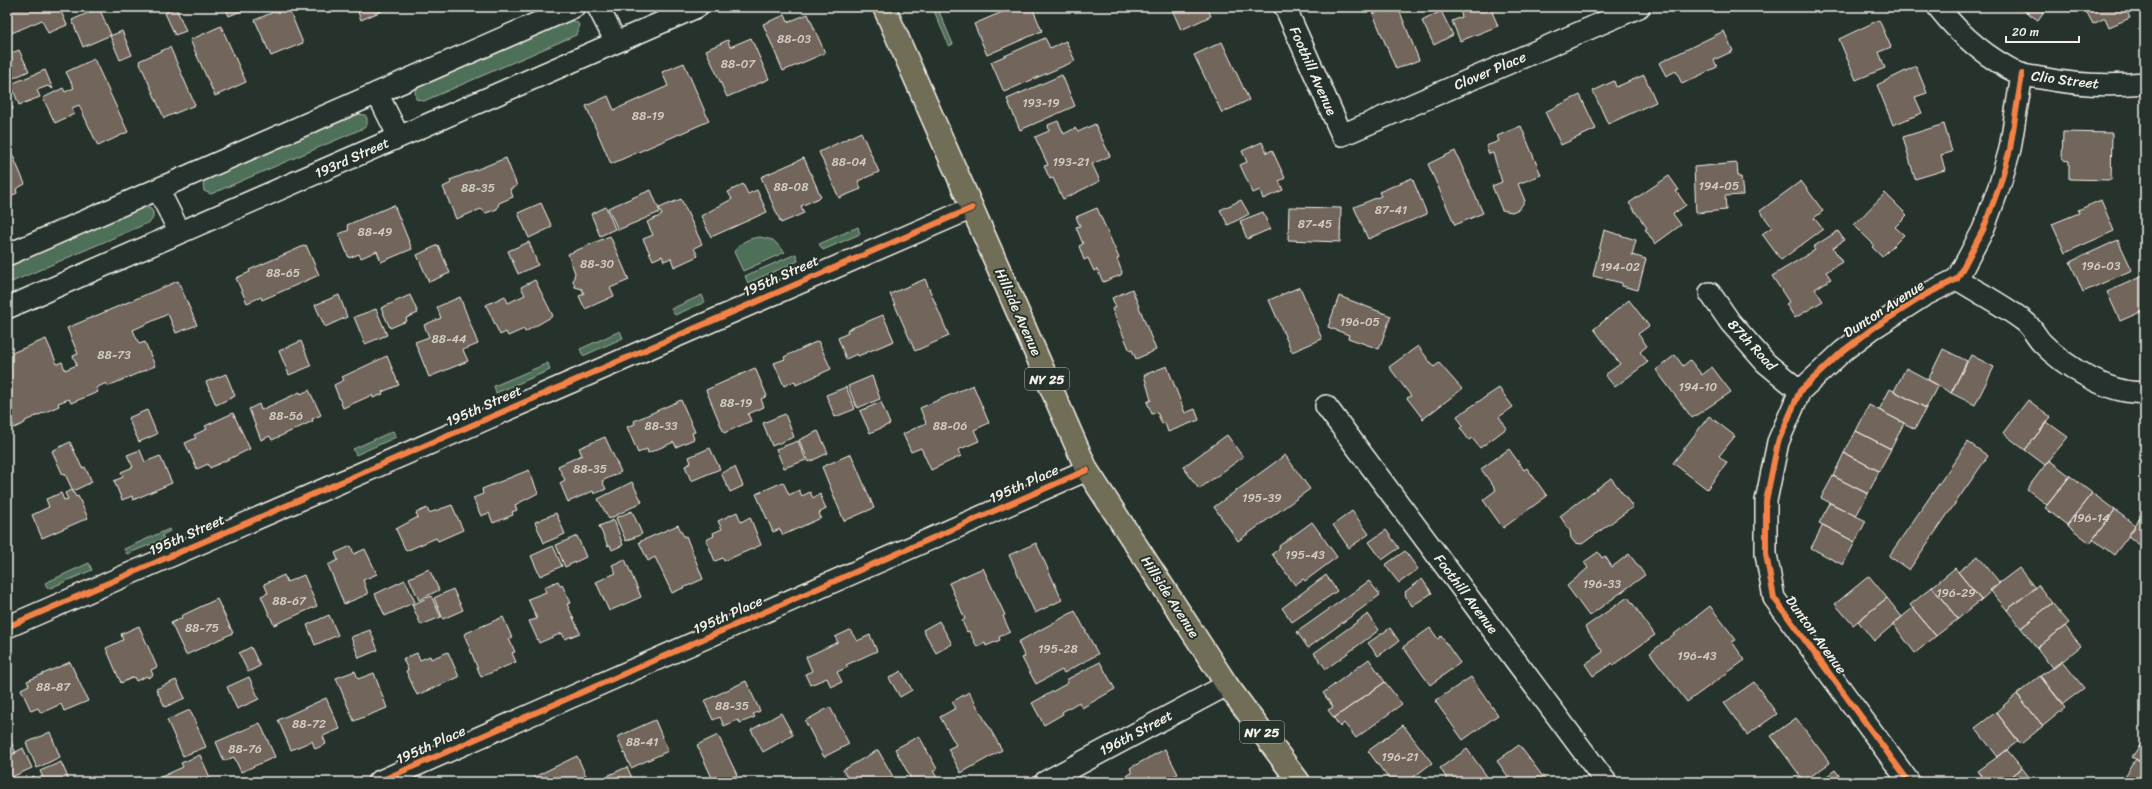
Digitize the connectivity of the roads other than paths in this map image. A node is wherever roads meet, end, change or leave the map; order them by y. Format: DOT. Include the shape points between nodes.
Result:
graph roads {
  1 [pos="574,7"];
  2 [pos="598,7"];
  3 [pos="697,7"];
  4 [pos="884,7"];
  5 [pos="1285,7"];
  6 [pos="1639,7"];
  7 [pos="1938,7"];
  8 [pos="616,42"];
  9 [pos="2022,74"];
  10 [pos="2145,83"];
  11 [pos="377,93"];
  12 [pos="1342,135"];
  13 [pos="399,137"];
  14 [pos="158,189"];
  15 [pos="972,208"];
  16 [pos="180,233"];
  17 [pos="7,255"];
  18 [pos="1957,279"];
  19 [pos="1710,292"];
  20 [pos="7,308"];
  21 [pos="1800,391"];
  22 [pos="2145,392"];
  23 [pos="1326,406"];
  24 [pos="1087,470"];
  25 [pos="7,627"];
  26 [pos="1228,685"];
  27 [pos="378,782"];
  28 [pos="1045,782"];
  29 [pos="1299,782"];
  30 [pos="1606,782"];
  31 [pos="1909,782"];
  1 -- 11 [label="street"];
  2 -- 8 [label="street"];
  3 -- 8 [label="street, 193rd Street"];
  4 -- 15 [label="main road, Hillside Avenue / NY 25"];
  5 -- 12 [label="street, Foothill Avenue"];
  6 -- 12 [label="street, Clover Place"];
  7 -- 9 [label="street, Clio Street" via="1960,33 1994,59"];
  8 -- 13 [label="street, 193rd Street"];
  9 -- 10 [label="street, Clio Street" via="2079,83"];
  9 -- 18 [label="street" via="2010,149 2000,184 1983,230"];
  11 -- 13 [label="street"];
  11 -- 14 [label="street"];
  13 -- 16 [label="street, 193rd Street"];
  14 -- 16 [label="street"];
  14 -- 17 [label="street"];
  15 -- 24 [label="main road, Hillside Avenue / NY 25"];
  15 -- 25 [label="street, 195th Street"];
  16 -- 20 [label="street, 193rd Street"];
  18 -- 21 [label="street, Dunton Avenue" via="1924,295 1872,328"];
  18 -- 22 [label="street" via="2025,322 2041,342 2068,366 2106,385 2134,393"];
  19 -- 21 [label="street, 87th Road" via="1730,322 1766,363"];
  21 -- 31 [label="street, Dunton Avenue" via="1778,442 1766,500 1766,554 1774,598"];
  23 -- 30 [label="street, Foothill Avenue"];
  24 -- 26 [label="main road, Hillside Avenue / NY 25"];
  24 -- 27 [label="street, 195th Place"];
  26 -- 28 [label="street, 196th Street"];
  26 -- 29 [label="main road, Hillside Avenue / NY 25"];
}
